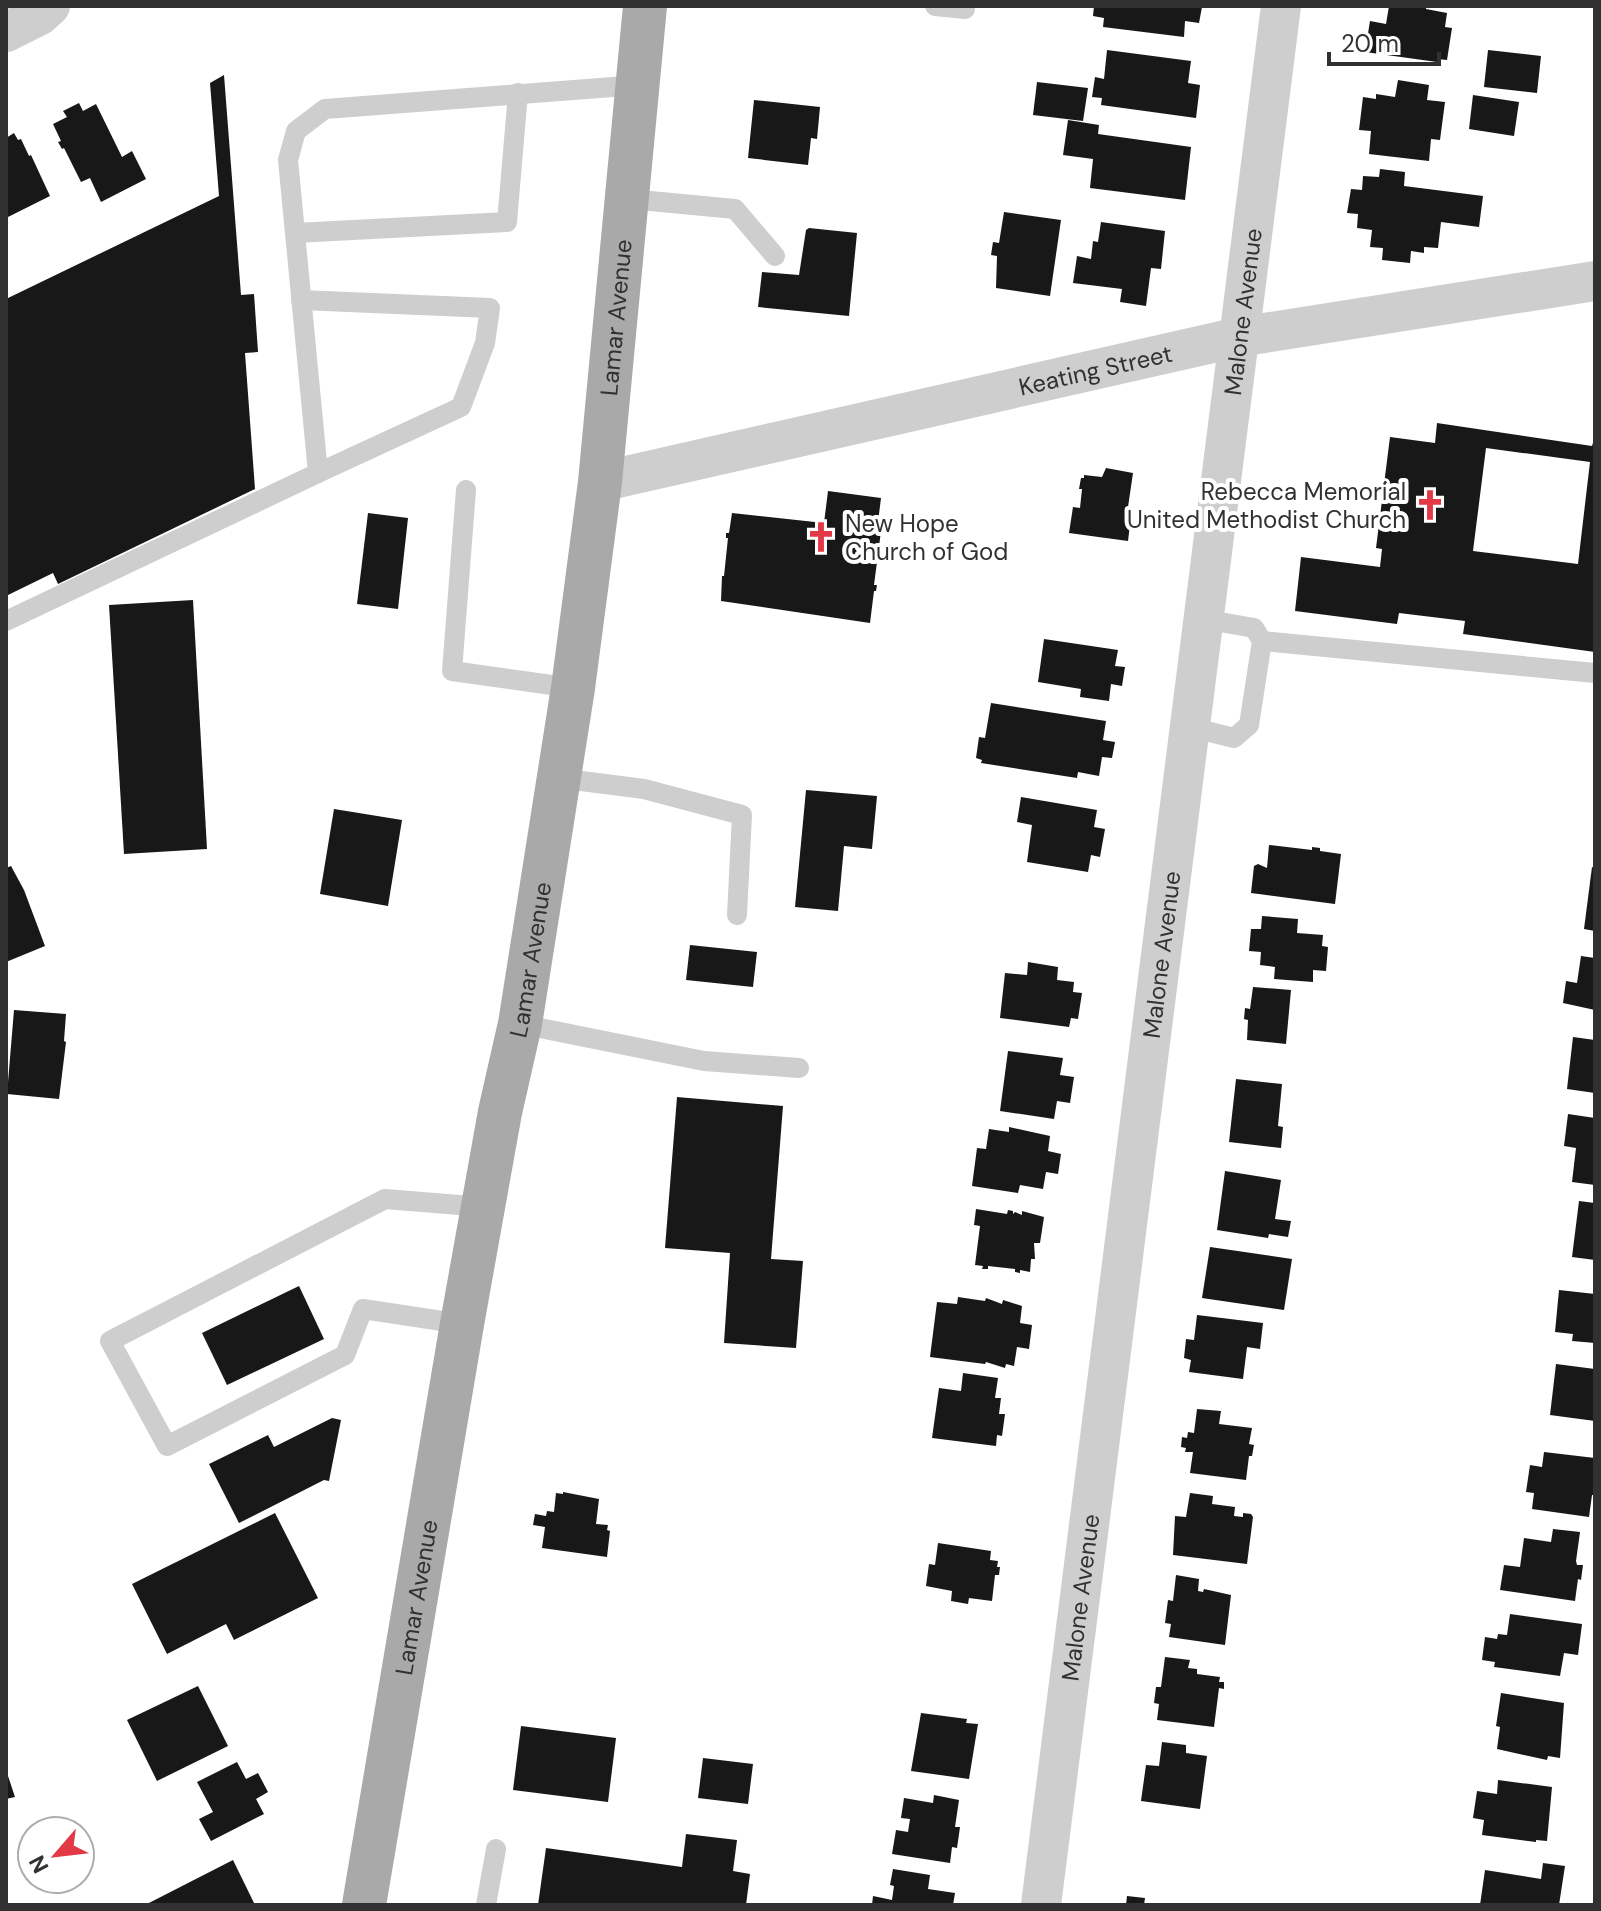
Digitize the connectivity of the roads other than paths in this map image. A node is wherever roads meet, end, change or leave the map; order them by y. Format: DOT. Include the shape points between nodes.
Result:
graph roads {
  1 [pos="50,6"];
  2 [pos="645,6"];
  3 [pos="935,6"];
  4 [pos="1281,6"];
  5 [pos="965,9"];
  6 [pos="6,32"];
  7 [pos="639,85"];
  8 [pos="518,93"];
  9 [pos="629,199"];
  10 [pos="295,233"];
  11 [pos="775,256"];
  12 [pos="1595,281"];
  13 [pos="301,300"];
  14 [pos="1239,337"];
  15 [pos="318,473"];
  16 [pos="600,482"];
  17 [pos="466,490"];
  18 [pos="1203,619"];
  19 [pos="6,621"];
  20 [pos="1262,641"];
  21 [pos="1595,673"];
  22 [pos="573,688"];
  23 [pos="1190,727"];
  24 [pos="558,778"];
  25 [pos="737,915"];
  26 [pos="520,1024"];
  27 [pos="799,1068"];
  28 [pos="484,1207"];
  29 [pos="462,1324"];
  30 [pos="496,1849"];
  31 [pos="364,1905"];
  32 [pos="486,1905"];
  33 [pos="1041,1905"];
  1 -- 6 [label="street"];
  2 -- 7 [label="main road, Lamar Avenue"];
  3 -- 5 [label="lane"];
  4 -- 14 [label="street, Malone Avenue"];
  7 -- 8 [label="lane"];
  7 -- 9 [label="main road, Lamar Avenue"];
  8 -- 10 [label="lane" via="325,109 296,131 288,160"];
  8 -- 10 [label="lane" via="507,222"];
  9 -- 11 [label="lane" via="735,209"];
  9 -- 16 [label="main road, Lamar Avenue"];
  10 -- 13 [label="lane"];
  12 -- 14 [label="street, Keating Street"];
  13 -- 15 [label="lane"];
  13 -- 15 [label="lane" via="490,308 485,343 461,407"];
  14 -- 16 [label="street, Keating Street"];
  14 -- 18 [label="street, Malone Avenue"];
  15 -- 19 [label="lane"];
  16 -- 22 [label="main road, Lamar Avenue"];
  17 -- 22 [label="lane" via="452,671"];
  18 -- 20 [label="lane" via="1254,628"];
  18 -- 23 [label="street, Malone Avenue"];
  20 -- 21 [label="lane"];
  20 -- 23 [label="lane" via="1249,725 1234,738"];
  22 -- 24 [label="main road, Lamar Avenue"];
  23 -- 33 [label="street, Malone Avenue"];
  24 -- 25 [label="lane" via="644,789 742,815"];
  24 -- 26 [label="main road, Lamar Avenue"];
  26 -- 27 [label="lane" via="704,1061"];
  26 -- 28 [label="main road, Lamar Avenue"];
  28 -- 29 [label="main road, Lamar Avenue"];
  28 -- 29 [label="lane" via="385,1199 110,1341 167,1446 345,1355 363,1309"];
  29 -- 31 [label="main road, Lamar Avenue"];
  30 -- 32 [label="lane"];
}
